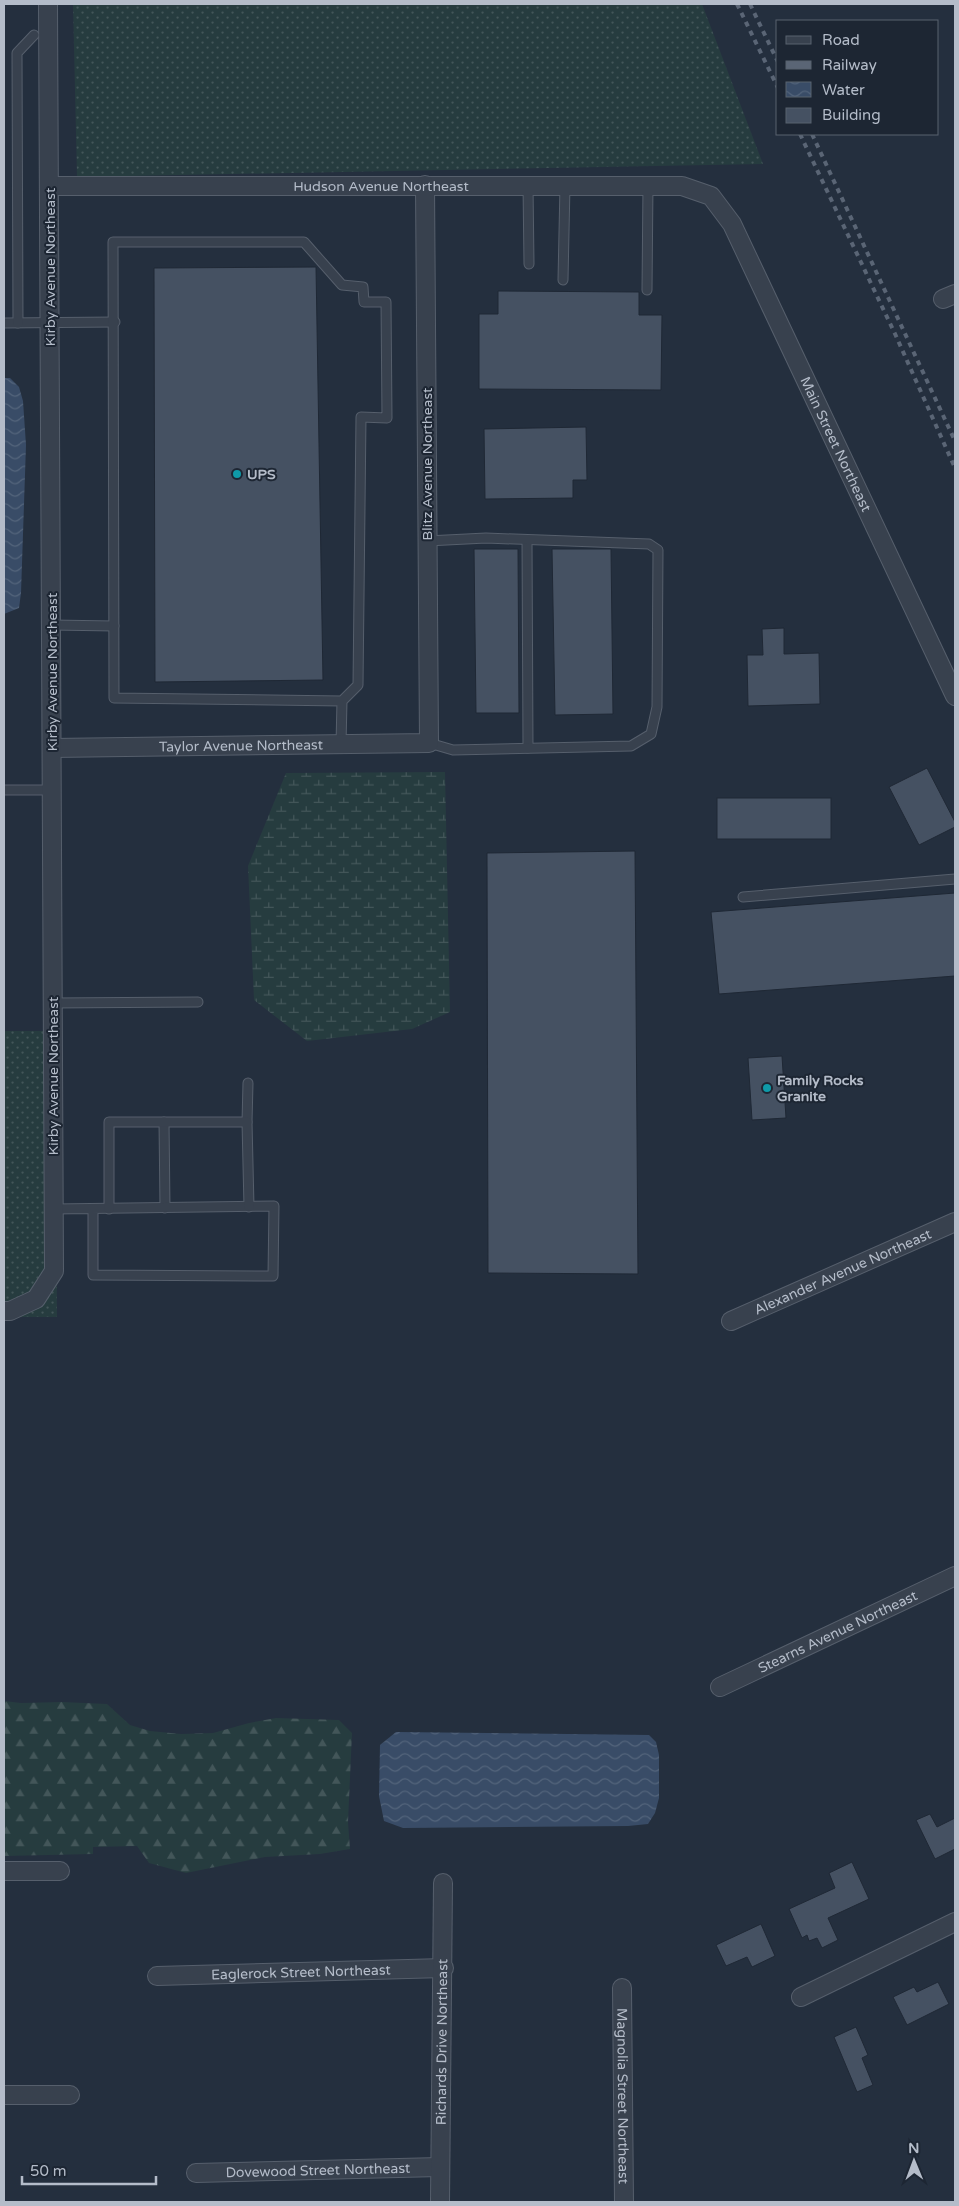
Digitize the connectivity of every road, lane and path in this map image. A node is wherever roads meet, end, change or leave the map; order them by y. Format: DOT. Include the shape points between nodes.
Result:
graph roads {
  1 [pos="48,4"];
  2 [pos="34,35"];
  3 [pos="425,185"];
  4 [pos="528,185"];
  5 [pos="565,185"];
  6 [pos="49,186"];
  7 [pos="648,186"];
  8 [pos="711,196"];
  9 [pos="529,264"];
  10 [pos="563,280"];
  11 [pos="647,290"];
  12 [pos="115,322"];
  13 [pos="4,323"];
  14 [pos="18,323"];
  15 [pos="50,323"];
  16 [pos="527,540"];
  17 [pos="427,541"];
  18 [pos="52,625"];
  19 [pos="114,626"];
  20 [pos="955,696"];
  21 [pos="342,700"];
  22 [pos="428,743"];
  23 [pos="341,744"];
  24 [pos="52,748"];
  25 [pos="528,748"];
  26 [pos="4,790"];
  27 [pos="52,790"];
  28 [pos="955,879"];
  29 [pos="743,897"];
  30 [pos="198,1002"];
  31 [pos="53,1003"];
  32 [pos="248,1084"];
  33 [pos="164,1122"];
  34 [pos="247,1122"];
  35 [pos="249,1207"];
  36 [pos="165,1208"];
  37 [pos="54,1209"];
  38 [pos="92,1209"];
  39 [pos="109,1209"];
  40 [pos="955,1222"];
  41 [pos="4,1311"];
  42 [pos="731,1321"];
  43 [pos="955,1576"];
  44 [pos="720,1687"];
  45 [pos="4,1871"];
  46 [pos="60,1871"];
  47 [pos="443,1883"];
  48 [pos="955,1922"];
  49 [pos="444,1968"];
  50 [pos="157,1976"];
  51 [pos="622,1988"];
  52 [pos="801,1997"];
  53 [pos="4,2095"];
  54 [pos="70,2095"];
  55 [pos="440,2167"];
  56 [pos="196,2173"];
  57 [pos="440,2202"];
  58 [pos="624,2202"];
  1 -- 6 [label="street, Kirby Avenue Northeast"];
  2 -- 14 [label="lane" via="17,53"];
  3 -- 4 [label="street, Hudson Avenue Northeast"];
  3 -- 6 [label="street, Hudson Avenue Northeast"];
  3 -- 17 [label="street, Blitz Avenue Northeast"];
  4 -- 5 [label="street, Hudson Avenue Northeast"];
  4 -- 9 [label="lane"];
  5 -- 7 [label="street, Hudson Avenue Northeast"];
  5 -- 10 [label="lane"];
  6 -- 15 [label="street, Kirby Avenue Northeast"];
  7 -- 8 [label="street, Hudson Avenue Northeast" via="682,186"];
  7 -- 11 [label="lane"];
  8 -- 20 [label="street, Main Street Northeast" via="732,224"];
  12 -- 15 [label="lane"];
  12 -- 19 [label="lane"];
  12 -- 21 [label="lane" via="113,242 304,242 342,285 363,287 364,302 386,302 387,418 361,417 358,685"];
  13 -- 14 [label="lane"];
  14 -- 15 [label="lane"];
  15 -- 18 [label="street, Kirby Avenue Northeast"];
  16 -- 17 [label="lane"];
  16 -- 25 [label="lane"];
  16 -- 25 [label="lane" via="649,544 658,550 657,707 650,734 631,746"];
  17 -- 22 [label="street, Blitz Avenue Northeast"];
  18 -- 19 [label="lane"];
  18 -- 24 [label="street, Kirby Avenue Northeast"];
  19 -- 21 [label="lane" via="114,698"];
  21 -- 23 [label="lane"];
  22 -- 23 [label="street, Taylor Avenue Northeast"];
  22 -- 25 [label="lane" via="453,750"];
  23 -- 24 [label="street, Taylor Avenue Northeast"];
  24 -- 27 [label="street, Kirby Avenue Northeast"];
  26 -- 27 [label="lane"];
  27 -- 31 [label="street, Kirby Avenue Northeast"];
  28 -- 29 [label="lane"];
  30 -- 31 [label="lane"];
  31 -- 37 [label="street, Kirby Avenue Northeast"];
  32 -- 34 [label="lane"];
  33 -- 34 [label="lane"];
  33 -- 36 [label="lane"];
  33 -- 39 [label="lane" via="109,1122"];
  34 -- 35 [label="lane"];
  35 -- 36 [label="lane"];
  35 -- 38 [label="lane" via="274,1206 273,1276 93,1275"];
  36 -- 39 [label="lane"];
  37 -- 38 [label="lane"];
  37 -- 41 [label="street, Kirby Avenue Northeast" via="54,1271 36,1299"];
  38 -- 39 [label="lane"];
  40 -- 42 [label="street, Alexander Avenue Northeast"];
  43 -- 44 [label="street, Stearns Avenue Northeast"];
  45 -- 46 [label="street"];
  47 -- 49 [label="street, Richards Drive Northeast"];
  48 -- 52 [label="street"];
  49 -- 50 [label="street, Eaglerock Street Northeast"];
  49 -- 55 [label="street, Richards Drive Northeast"];
  51 -- 58 [label="street, Magnolia Street Northeast"];
  53 -- 54 [label="street"];
  55 -- 56 [label="street, Dovewood Street Northeast"];
  55 -- 57 [label="street, Richards Drive Northeast"];
}
